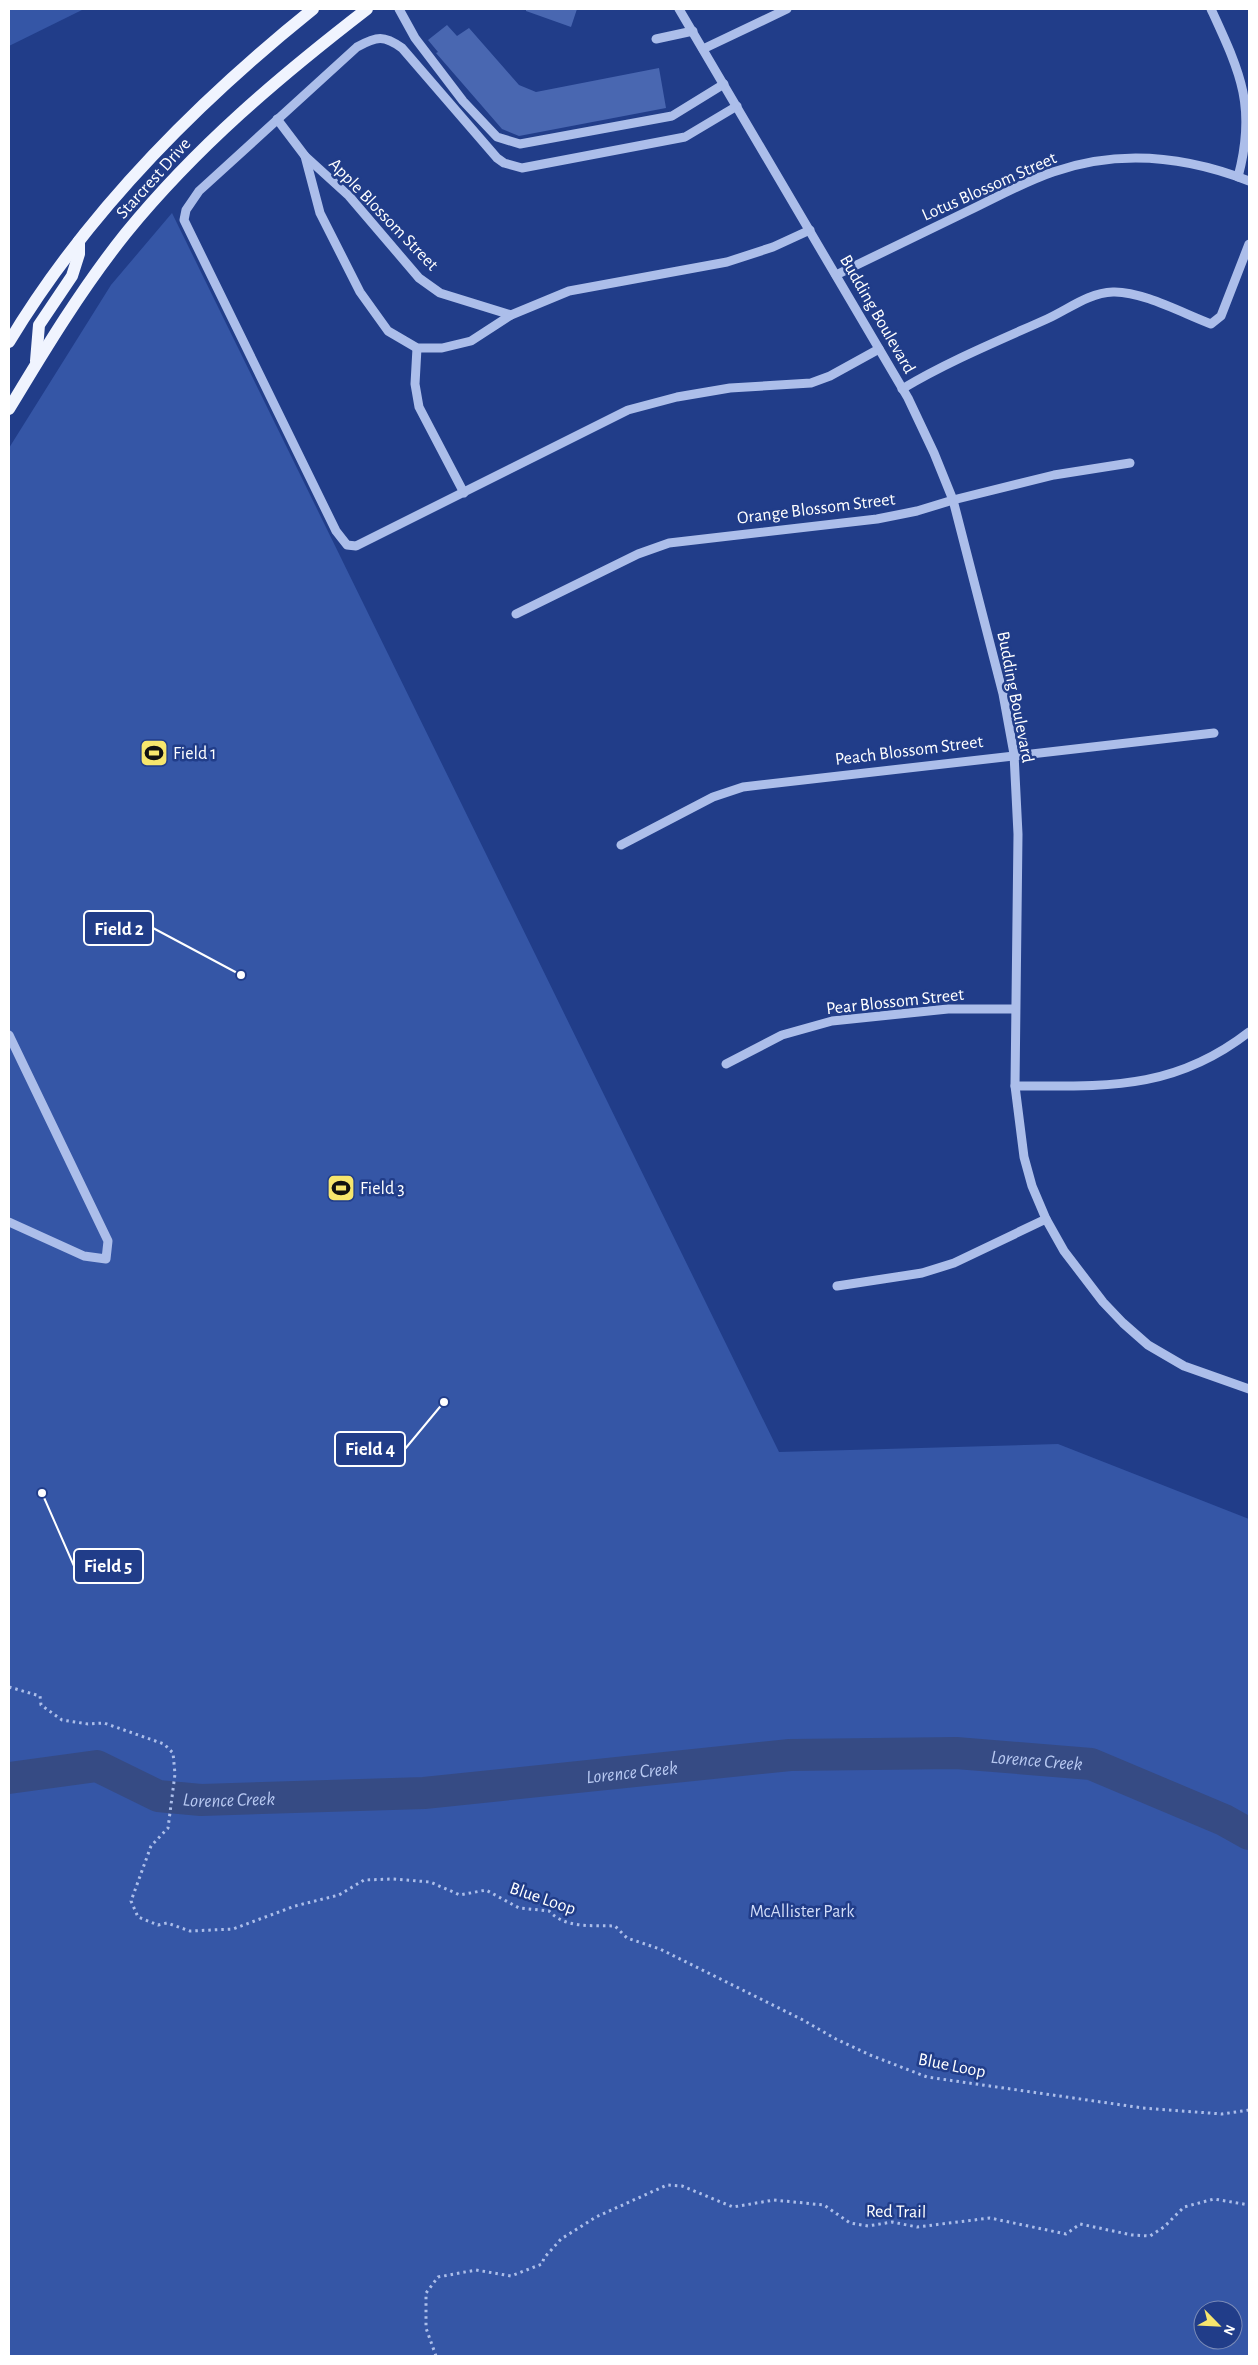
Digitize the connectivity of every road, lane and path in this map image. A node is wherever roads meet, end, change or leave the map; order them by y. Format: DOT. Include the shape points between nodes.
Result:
graph roads {
  1 [pos="313,9"];
  2 [pos="367,9"];
  3 [pos="399,9"];
  4 [pos="679,9"];
  5 [pos="787,9"];
  6 [pos="1211,9"];
  7 [pos="693,31"];
  8 [pos="656,39"];
  9 [pos="703,49"];
  10 [pos="724,84"];
  11 [pos="737,106"];
  12 [pos="277,119"];
  13 [pos="305,156"];
  14 [pos="1238,177"];
  15 [pos="1249,181"];
  16 [pos="810,230"];
  17 [pos="79,241"];
  18 [pos="1249,244"];
  19 [pos="836,275"];
  20 [pos="511,315"];
  21 [pos="9,342"];
  22 [pos="417,348"];
  23 [pos="879,349"];
  24 [pos="36,363"];
  25 [pos="902,389"];
  26 [pos="9,409"];
  27 [pos="1130,462"];
  28 [pos="464,493"];
  29 [pos="952,500"];
  30 [pos="516,614"];
  31 [pos="1214,733"];
  32 [pos="1014,754"];
  33 [pos="621,845"];
  34 [pos="1015,1009"];
  35 [pos="1249,1032"];
  36 [pos="9,1035"];
  37 [pos="726,1064"];
  38 [pos="1015,1086"];
  39 [pos="1046,1219"];
  40 [pos="9,1222"];
  41 [pos="837,1286"];
  42 [pos="1249,1389"];
  43 [pos="9,1687"];
  44 [pos="1249,2110"];
  45 [pos="1249,2205"];
  46 [pos="436,2356"];
  1 -- 17 [label="main road, Starcrest Drive" via="257,54 140,167"];
  2 -- 24 [label="main road, Starcrest Drive" via="295,64 184,168 126,233 83,289"];
  3 -- 10 [label="street" via="415,38 463,101 497,138 520,144 672,116"];
  4 -- 7 [label="street, Budding Boulevard"];
  5 -- 9 [label="street"];
  6 -- 14 [label="street" via="1243,86 1247,118"];
  7 -- 8 [label="street"];
  7 -- 9 [label="street, Budding Boulevard"];
  9 -- 10 [label="street, Budding Boulevard"];
  10 -- 11 [label="street, Budding Boulevard"];
  11 -- 12 [label="street" via="685,137 548,164 522,168 510,166 498,158 402,48 381,37 357,47"];
  11 -- 16 [label="street, Budding Boulevard"];
  12 -- 13 [label="street, Apple Blossom Street"];
  12 -- 28 [label="street" via="199,191 186,210 184,220 336,532 347,545 356,546"];
  13 -- 20 [label="street, Apple Blossom Street" via="349,196 419,278 440,293"];
  13 -- 22 [label="street, Apple Blossom Street" via="320,213 360,292 388,331"];
  14 -- 15 [label="street, Lotus Blossom Street"];
  14 -- 19 [label="street, Lotus Blossom Street" via="1183,161 1157,158 1130,157 1078,164 1029,182"];
  16 -- 19 [label="street, Budding Boulevard"];
  16 -- 20 [label="street" via="774,247 727,262 569,290"];
  17 -- 21 [label="main road, Starcrest Drive"];
  17 -- 24 [label="main road" via="79,254 72,276 40,325"];
  18 -- 25 [label="street" via="1221,316 1211,324 1141,296 1114,292 1090,296 935,369"];
  19 -- 23 [label="street, Budding Boulevard"];
  20 -- 22 [label="street" via="471,341 442,348"];
  22 -- 28 [label="street" via="415,384 419,407"];
  23 -- 25 [label="street, Budding Boulevard"];
  23 -- 28 [label="street" via="811,383 730,388 628,410"];
  24 -- 26 [label="main road, Starcrest Drive"];
  25 -- 29 [label="street, Budding Boulevard" via="934,453"];
  27 -- 29 [label="street, Orange Blossom Street" via="1054,475"];
  29 -- 30 [label="street, Orange Blossom Street" via="877,519 669,543 638,554"];
  29 -- 32 [label="street, Budding Boulevard" via="1002,694"];
  31 -- 32 [label="street, Peach Blossom Street"];
  32 -- 33 [label="street, Peach Blossom Street" via="742,787 713,797"];
  32 -- 34 [label="street, Budding Boulevard" via="1018,834"];
  34 -- 37 [label="street, Pear Blossom Street" via="948,1009 832,1022 782,1036"];
  34 -- 38 [label="street, Budding Boulevard"];
  35 -- 38 [label="street" via="1210,1058 1151,1080 1112,1086"];
  36 -- 40 [label="street" via="108,1240 106,1259 84,1256"];
  38 -- 39 [label="street, Budding Boulevard" via="1024,1157"];
  39 -- 41 [label="street" via="954,1263 922,1273"];
  39 -- 42 [label="street, Budding Boulevard" via="1083,1279 1102,1302 1148,1345 1184,1366"];
  43 -- 44 [label="path, Blue Loop" via="40,1696 41,1705 62,1720 104,1723 164,1744 173,1753 175,1774 168,1828 151,1846 131,1901 138,1916 158,1925 167,1923 190,1931 233,1929 295,1906 339,1895 364,1880 430,1882 460,1895 486,1890 519,1908 549,1911 556,1919 570,1924 615,1926 627,1938 660,1949 836,2039 926,2077 1142,2108 1222,2114"];
  45 -- 46 [label="path, Red Trail" via="1214,2199 1184,2207 1164,2228 1150,2236 1080,2224 1066,2234 990,2218 917,2227 892,2222 868,2226 850,2223 824,2205 774,2200 733,2208 682,2186 667,2185 596,2217 560,2239 542,2264 511,2276 476,2270 438,2277 426,2293 426,2328"];
}
